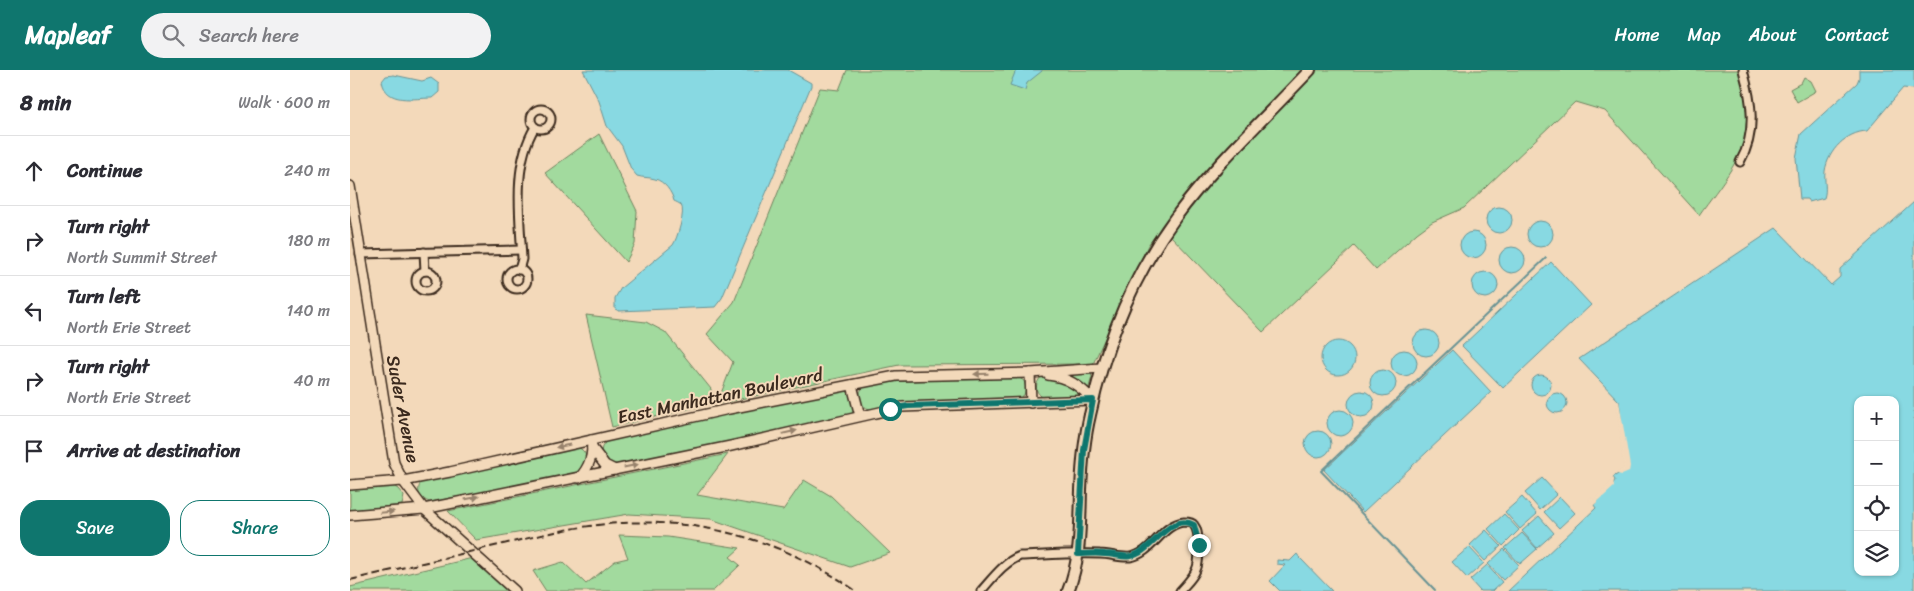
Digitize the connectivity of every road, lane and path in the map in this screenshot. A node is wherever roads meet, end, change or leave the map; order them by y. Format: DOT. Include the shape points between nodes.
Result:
graph roads {
  1 [pos="1310,70"];
  2 [pos="1743,70"];
  3 [pos="535,127"];
  4 [pos="1740,162"];
  5 [pos="350,186"];
  6 [pos="521,250"];
  7 [pos="424,252"];
  8 [pos="360,254"];
  9 [pos="519,270"];
  10 [pos="425,271"];
  11 [pos="1101,368"];
  12 [pos="1030,373"];
  13 [pos="852,385"];
  14 [pos="1093,400"];
  15 [pos="1031,402"];
  16 [pos="860,416"];
  17 [pos="591,444"];
  18 [pos="615,470"];
  19 [pos="579,478"];
  20 [pos="403,481"];
  21 [pos="350,485"];
  22 [pos="424,508"];
  23 [pos="350,515"];
  24 [pos="1078,554"];
  25 [pos="515,591"];
  26 [pos="981,591"];
  27 [pos="1068,591"];
  28 [pos="1180,591"];
  1 -- 11 [label="main road" via="1229,155 1171,224 1130,293"];
  2 -- 4 [label="street" via="1752,116 1750,141"];
  3 -- 6 [label="street" via="523,155 520,173"];
  5 -- 8 [label="street, Suder Avenue"];
  6 -- 7 [label="street"];
  6 -- 9 [label="street"];
  7 -- 8 [label="street"];
  7 -- 10 [label="street"];
  8 -- 20 [label="street, Suder Avenue" via="391,451"];
  11 -- 12 [label="street, East Manhattan Boulevard"];
  11 -- 14 [label="main road"];
  12 -- 13 [label="street, East Manhattan Boulevard, one-way" via="896,376"];
  12 -- 14 [label="street" via="1057,376 1072,382"];
  12 -- 15 [label="street"];
  13 -- 16 [label="street"];
  13 -- 17 [label="street, East Manhattan Boulevard"];
  14 -- 15 [label="street"];
  14 -- 24 [label="main road" via="1084,450"];
  15 -- 16 [label="street" via="902,407"];
  18 -- 16 [label="street, one-way"];
  17 -- 18 [label="street" via="605,465"];
  17 -- 19 [label="street" via="586,470"];
  17 -- 20 [label="street, East Manhattan Boulevard, one-way"];
  18 -- 19 [label="street"];
  22 -- 19 [label="street, one-way"];
  20 -- 21 [label="street, East Manhattan Boulevard"];
  20 -- 22 [label="street, Suder Avenue"];
  23 -- 22 [label="street, one-way"];
  22 -- 25 [label="street, Suder Avenue"];
  24 -- 26 [label="street" via="1016,558"];
  24 -- 27 [label="main road"];
  24 -- 28 [label="street" via="1134,556 1148,548 1166,529 1176,523 1189,522 1196,529 1198,567"];
}
